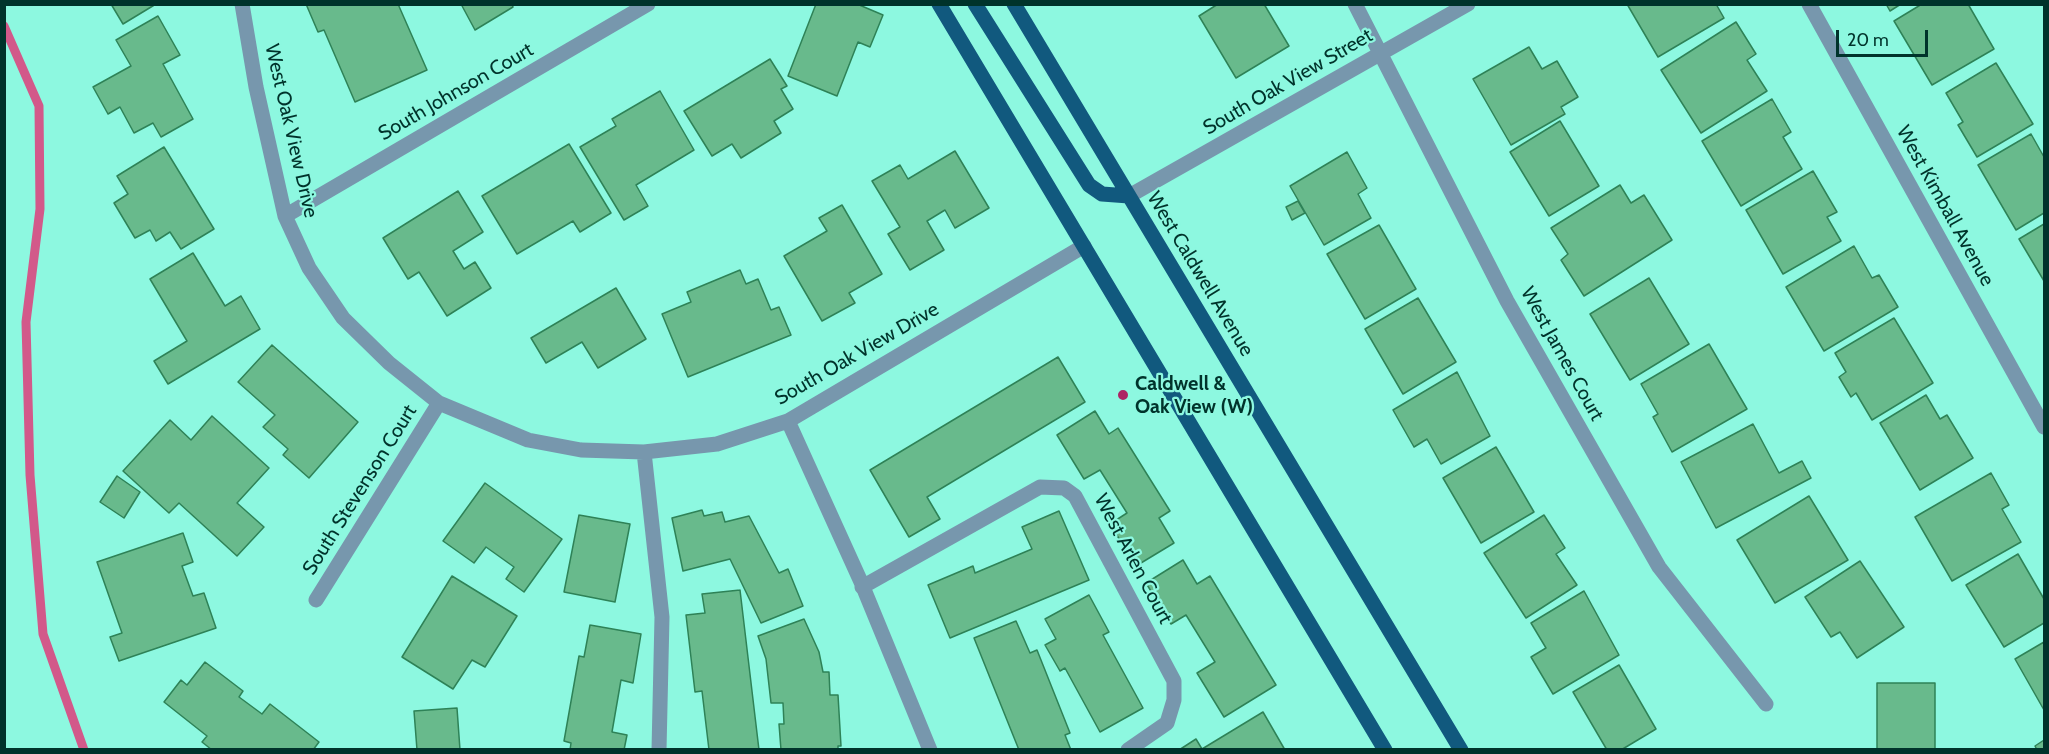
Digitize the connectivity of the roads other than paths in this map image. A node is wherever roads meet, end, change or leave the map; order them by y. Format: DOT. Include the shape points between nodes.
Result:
graph roads {
  1 [pos="242,4"];
  2 [pos="648,4"];
  3 [pos="939,4"];
  4 [pos="975,4"];
  5 [pos="1014,4"];
  6 [pos="1355,4"];
  7 [pos="1468,4"];
  8 [pos="1809,4"];
  9 [pos="1379,54"];
  10 [pos="1129,196"];
  11 [pos="285,216"];
  12 [pos="1084,246"];
  13 [pos="439,403"];
  14 [pos="788,421"];
  15 [pos="2044,427"];
  16 [pos="528,440"];
  17 [pos="644,452"];
  18 [pos="862,587"];
  19 [pos="316,600"];
  20 [pos="1766,705"];
  21 [pos="929,748"];
  22 [pos="659,750"];
  23 [pos="1128,750"];
  24 [pos="1386,750"];
  25 [pos="1461,750"];
  1 -- 11 [label="street, West Oak View Drive"];
  2 -- 11 [label="street, South Johnson Court"];
  3 -- 12 [label="main road"];
  4 -- 10 [label="main road" via="1089,185 1102,194"];
  5 -- 10 [label="main road, West Caldwell Avenue"];
  6 -- 9 [label="street, West James Court"];
  7 -- 9 [label="street, South Oak View Street"];
  8 -- 15 [label="street, West Kimball Avenue"];
  9 -- 10 [label="street, South Oak View Street"];
  9 -- 20 [label="street, West James Court" via="1507,301 1659,567"];
  10 -- 25 [label="main road, West Caldwell Avenue"];
  11 -- 13 [label="street, West Oak View Drive" via="309,268 343,318 388,363"];
  12 -- 14 [label="street, South Oak View Drive"];
  12 -- 24 [label="main road"];
  13 -- 16 [label="street, West Oak View Drive"];
  13 -- 19 [label="street, South Stevenson Court"];
  14 -- 17 [label="street, South Oak View Drive" via="717,444"];
  14 -- 18 [label="street"];
  16 -- 17 [label="street, South Oak View Drive" via="581,450"];
  17 -- 22 [label="street" via="662,617"];
  18 -- 21 [label="street"];
  18 -- 23 [label="street, West Arlen Court" via="1040,487 1064,488 1075,496 1174,681 1174,700 1167,723"];
}
